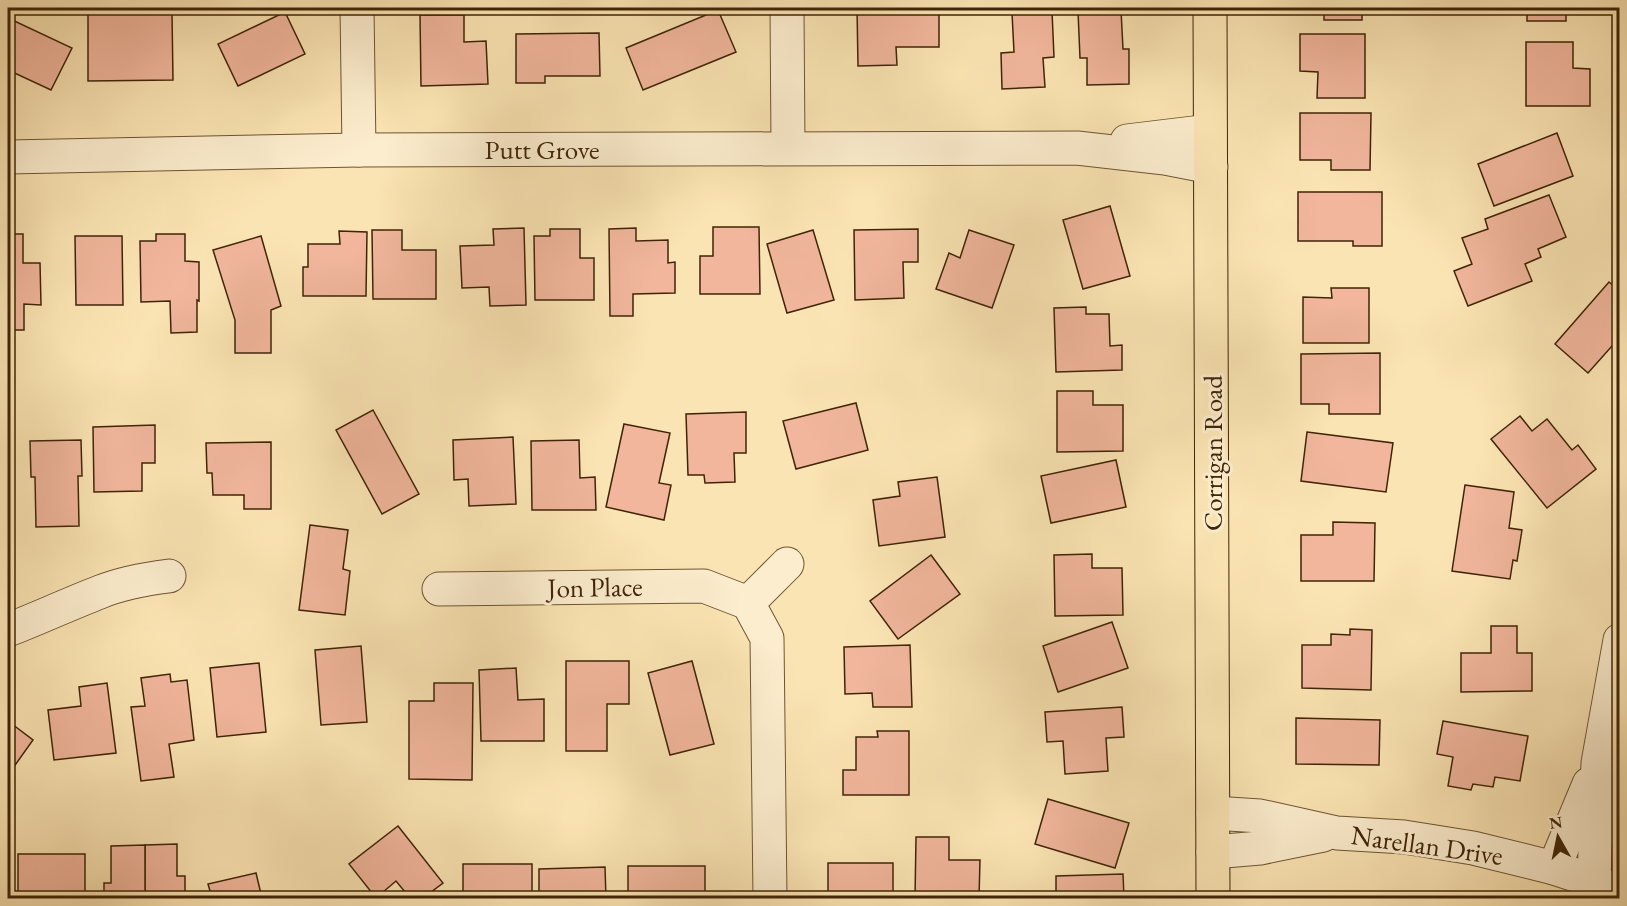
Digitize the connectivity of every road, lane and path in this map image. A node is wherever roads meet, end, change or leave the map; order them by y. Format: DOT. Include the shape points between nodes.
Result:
graph roads {
  1 [pos="357,8"];
  2 [pos="787,8"];
  3 [pos="1210,8"];
  4 [pos="1210,131"];
  5 [pos="788,148"];
  6 [pos="1077,148"];
  7 [pos="359,150"];
  8 [pos="8,157"];
  9 [pos="1211,166"];
  10 [pos="787,564"];
  11 [pos="169,576"];
  12 [pos="439,589"];
  13 [pos="748,603"];
  14 [pos="8,630"];
  15 [pos="1620,640"];
  16 [pos="1598,763"];
  17 [pos="1213,813"];
  18 [pos="1336,832"];
  19 [pos="1213,852"];
  20 [pos="1554,868"];
  21 [pos="1607,887"];
  22 [pos="770,898"];
  23 [pos="1213,898"];
  1 -- 7 [label="street"];
  2 -- 5 [label="street"];
  3 -- 4 [label="main road, Corrigan Road"];
  4 -- 6 [label="street, Putt Grove"];
  4 -- 9 [label="main road, Corrigan Road"];
  5 -- 6 [label="street, Putt Grove"];
  5 -- 7 [label="street, Putt Grove"];
  6 -- 9 [label="street, Putt Grove"];
  7 -- 8 [label="street, Putt Grove"];
  9 -- 17 [label="main road, Corrigan Road"];
  10 -- 13 [label="street"];
  11 -- 14 [label="street" via="101,591"];
  12 -- 13 [label="street, Jon Place" via="704,586"];
  13 -- 22 [label="street" via="768,638"];
  15 -- 16 [label="street"];
  16 -- 20 [label="street"];
  16 -- 21 [label="street"];
  17 -- 18 [label="street, Narellan Drive" via="1260,816"];
  17 -- 19 [label="main road, Corrigan Road"];
  18 -- 19 [label="street, Narellan Drive" via="1260,848"];
  18 -- 20 [label="street, Narellan Drive" via="1473,848"];
  19 -- 23 [label="main road, Corrigan Road"];
  20 -- 21 [label="street, Narellan Drive"];
}
